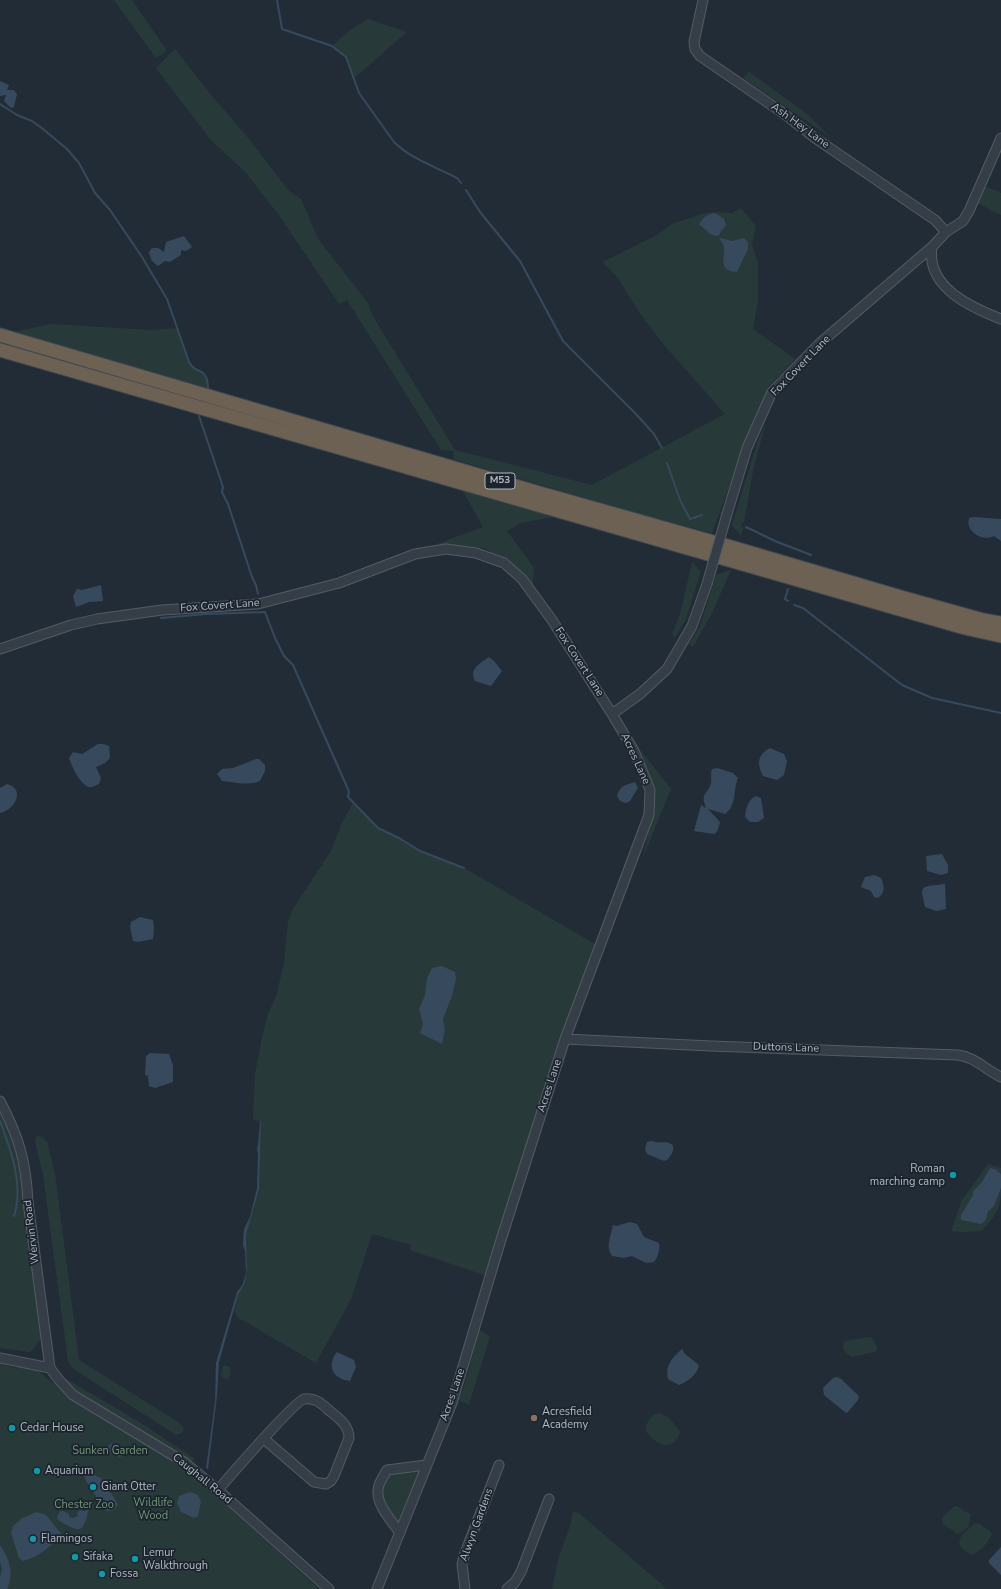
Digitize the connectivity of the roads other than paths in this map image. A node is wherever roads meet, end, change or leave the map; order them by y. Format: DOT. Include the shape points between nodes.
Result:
graph roads {
  1 [pos="702,0"];
  2 [pos="1001,138"];
  3 [pos="946,232"];
  4 [pos="932,247"];
  5 [pos="1001,319"];
  6 [pos="0,335"];
  7 [pos="0,350"];
  8 [pos="1001,623"];
  9 [pos="1001,636"];
  10 [pos="0,649"];
  11 [pos="612,714"];
  12 [pos="565,1039"];
  13 [pos="1001,1077"];
  14 [pos="0,1101"];
  15 [pos="0,1358"];
  16 [pos="50,1368"];
  17 [pos="264,1439"];
  18 [pos="426,1465"];
  19 [pos="499,1465"];
  20 [pos="218,1490"];
  21 [pos="549,1498"];
  22 [pos="400,1532"];
  23 [pos="468,1588"];
  24 [pos="329,1589"];
  25 [pos="377,1589"];
  26 [pos="507,1589"];
  1 -- 3 [label="street, Ash Hey Lane" via="694,42 700,56 935,220"];
  2 -- 3 [label="street, Fox Covert Lane" via="969,211 963,221"];
  3 -- 4 [label="street, Fox Covert Lane"];
  4 -- 5 [label="street" via="930,258 933,269 958,299"];
  4 -- 11 [label="street, Fox Covert Lane, bridge" via="819,344 772,392 747,448 692,626 667,669 640,694"];
  6 -- 8 [label="highway, M53" via="876,590"];
  7 -- 9 [label="highway, M53" via="950,624"];
  10 -- 11 [label="street, Fox Covert Lane" via="97,619 162,610 258,604 339,583 415,554 446,549 476,553 504,563 522,579 552,620"];
  11 -- 12 [label="street, Acres Lane" via="634,751 650,790 649,815"];
  12 -- 13 [label="street, Duttons Lane" via="958,1055 967,1056"];
  12 -- 18 [label="street, Acres Lane" via="452,1403"];
  14 -- 16 [label="street, Wervin Road" via="21,1149 27,1176 28,1202"];
  15 -- 16 [label="street"];
  16 -- 20 [label="street, Caughall Road" via="73,1395 184,1462"];
  17 -- 17 [label="street" via="303,1399 318,1401 346,1426 349,1432 334,1476 326,1484 314,1482"];
  17 -- 20 [label="street"];
  18 -- 22 [label="street, Acres Lane"];
  18 -- 22 [label="street" via="387,1470 378,1490 378,1498"];
  19 -- 23 [label="street, Alwyn Gardens" via="464,1553 462,1564"];
  20 -- 24 [label="street, Caughall Road"];
  21 -- 26 [label="street" via="521,1572"];
  22 -- 25 [label="street, Acres Lane"];
}
